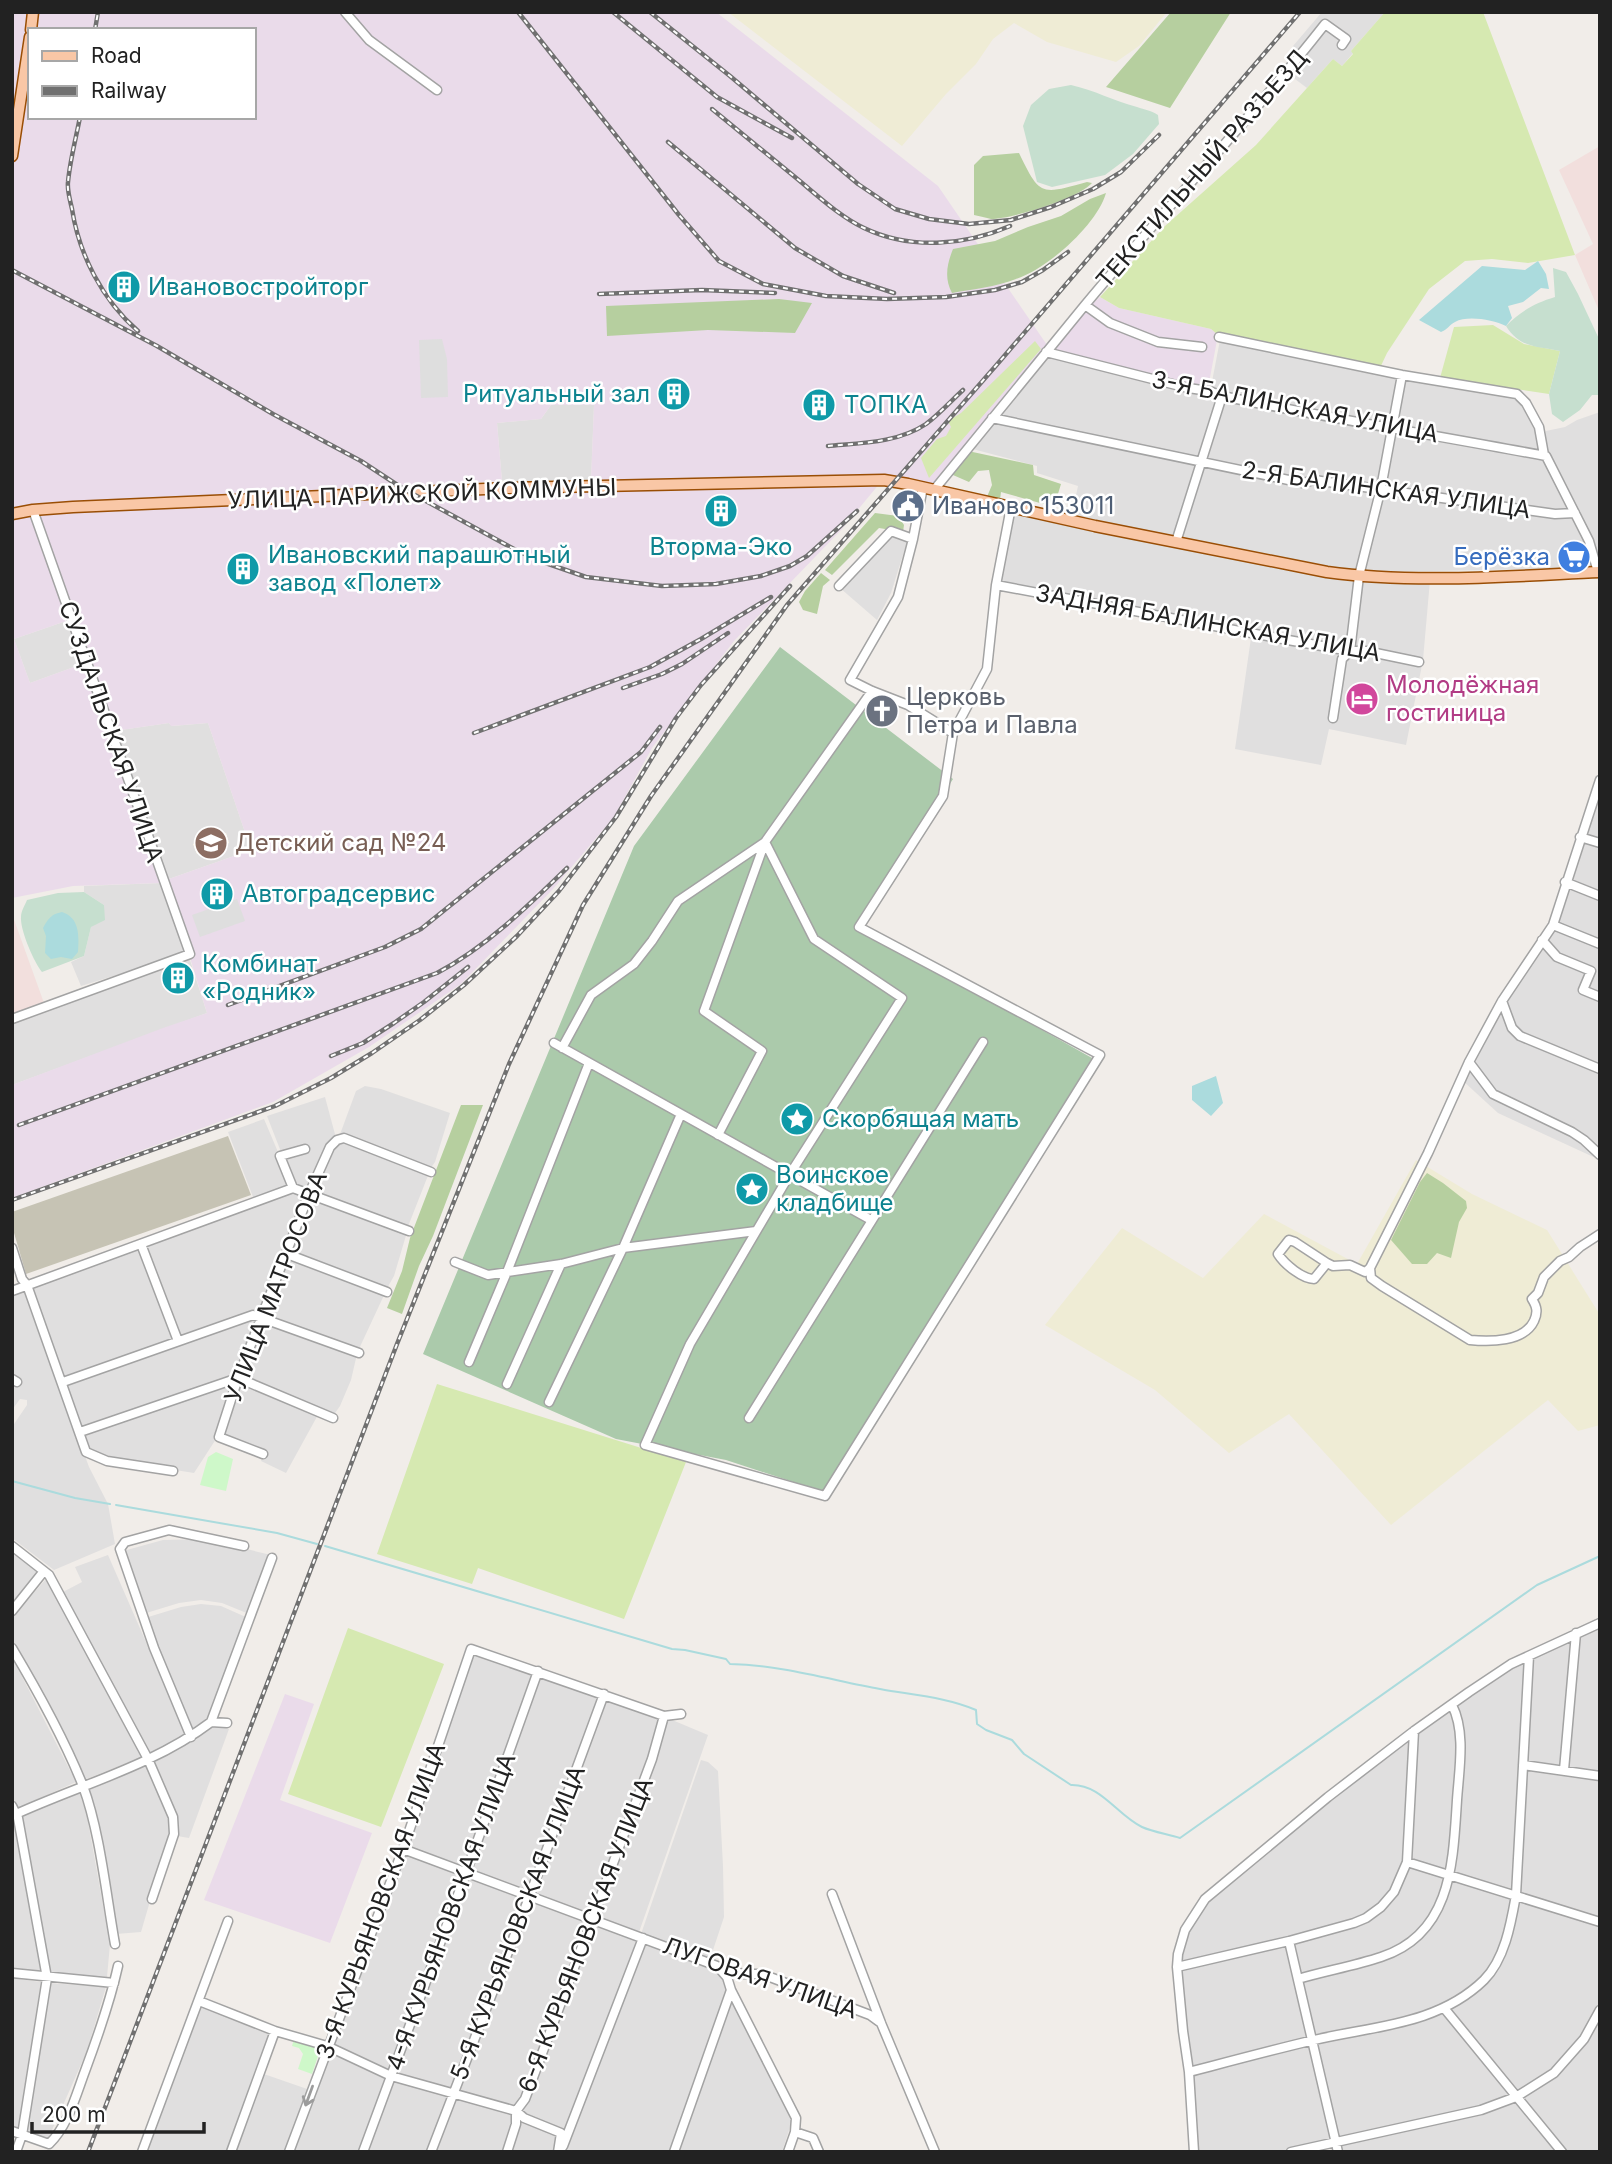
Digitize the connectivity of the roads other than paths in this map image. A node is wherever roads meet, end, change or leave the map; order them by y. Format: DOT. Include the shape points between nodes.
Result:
graph roads {
  1 [pos="345,12"];
  2 [pos="1342,45"];
  3 [pos="28,50"];
  4 [pos="437,90"];
  5 [pos="12,156"];
  6 [pos="1085,305"];
  7 [pos="1219,337"];
  8 [pos="1202,347"];
  9 [pos="1046,352"];
  10 [pos="1402,375"];
  11 [pos="1222,396"];
  12 [pos="992,418"];
  13 [pos="1392,429"];
  14 [pos="1545,456"];
  15 [pos="1202,463"];
  16 [pos="923,487"];
  17 [pos="1381,488"];
  18 [pos="934,490"];
  19 [pos="1011,507"];
  20 [pos="33,510"];
  21 [pos="1575,513"];
  22 [pos="12,514"];
  23 [pos="913,539"];
  24 [pos="1176,542"];
  25 [pos="1599,572"];
  26 [pos="1359,576"];
  27 [pos="996,585"];
  28 [pos="839,586"];
  29 [pos="1350,651"];
  30 [pos="1419,662"];
  31 [pos="872,691"];
  32 [pos="1333,718"];
  33 [pos="953,733"];
  34 [pos="1600,780"];
  35 [pos="1580,837"];
  36 [pos="765,842"];
  37 [pos="1600,843"];
  38 [pos="1565,881"];
  39 [pos="1600,895"];
  40 [pos="1553,925"];
  41 [pos="1542,940"];
  42 [pos="1600,943"];
  43 [pos="1600,998"];
  44 [pos="1502,1002"];
  45 [pos="12,1019"];
  46 [pos="982,1042"];
  47 [pos="1469,1062"];
  48 [pos="589,1063"];
  49 [pos="1600,1069"];
  50 [pos="681,1114"];
  51 [pos="718,1135"];
  52 [pos="305,1149"];
  53 [pos="1600,1155"];
  54 [pos="431,1172"];
  55 [pos="790,1174"];
  56 [pos="293,1188"];
  57 [pos="309,1194"];
  58 [pos="871,1220"];
  59 [pos="409,1231"];
  60 [pos="756,1231"];
  61 [pos="1600,1234"];
  62 [pos="141,1244"];
  63 [pos="12,1248"];
  64 [pos="623,1248"];
  65 [pos="287,1254"];
  66 [pos="455,1262"];
  67 [pos="561,1264"];
  68 [pos="1327,1264"];
  69 [pos="1370,1268"];
  70 [pos="507,1272"];
  71 [pos="27,1285"];
  72 [pos="12,1291"];
  73 [pos="387,1292"];
  74 [pos="262,1317"];
  75 [pos="178,1341"];
  76 [pos="359,1353"];
  77 [pos="469,1362"];
  78 [pos="238,1378"];
  79 [pos="63,1382"];
  80 [pos="507,1384"];
  81 [pos="549,1402"];
  82 [pos="333,1418"];
  83 [pos="749,1418"];
  84 [pos="80,1432"];
  85 [pos="263,1454"];
  86 [pos="173,1471"];
  87 [pos="12,1546"];
  88 [pos="244,1546"];
  89 [pos="272,1558"];
  90 [pos="46,1573"];
  91 [pos="12,1611"];
  92 [pos="1600,1623"];
  93 [pos="1576,1633"];
  94 [pos="12,1648"];
  95 [pos="1529,1656"];
  96 [pos="538,1671"];
  97 [pos="604,1694"];
  98 [pos="1451,1705"];
  99 [pos="681,1714"];
  100 [pos="664,1716"];
  101 [pos="211,1722"];
  102 [pos="227,1723"];
  103 [pos="1414,1731"];
  104 [pos="191,1737"];
  105 [pos="148,1759"];
  106 [pos="1523,1765"];
  107 [pos="1564,1770"];
  108 [pos="1600,1776"];
  109 [pos="82,1786"];
  110 [pos="13,1812"];
  111 [pos="403,1849"];
  112 [pos="1407,1862"];
  113 [pos="466,1873"];
  114 [pos="1449,1874"];
  115 [pos="832,1894"];
  116 [pos="530,1895"];
  117 [pos="1516,1895"];
  118 [pos="152,1899"];
  119 [pos="592,1920"];
  120 [pos="228,1921"];
  121 [pos="1600,1922"];
  122 [pos="640,1937"];
  123 [pos="1289,1941"];
  124 [pos="114,1944"];
  125 [pos="118,1966"];
  126 [pos="717,1966"];
  127 [pos="1177,1967"];
  128 [pos="12,1973"];
  129 [pos="47,1978"];
  130 [pos="1298,1979"];
  131 [pos="114,1983"];
  132 [pos="731,1990"];
  133 [pos="199,2000"];
  134 [pos="1444,2008"];
  135 [pos="1600,2010"];
  136 [pos="881,2023"];
  137 [pos="275,2031"];
  138 [pos="1313,2040"];
  139 [pos="327,2046"];
  140 [pos="1189,2072"];
  141 [pos="391,2076"];
  142 [pos="453,2094"];
  143 [pos="1516,2097"];
  144 [pos="516,2111"];
  145 [pos="12,2131"];
  146 [pos="795,2132"];
  147 [pos="22,2135"];
  148 [pos="1335,2140"];
  149 [pos="16,2152"];
  150 [pos="142,2152"];
  151 [pos="231,2152"];
  152 [pos="289,2152"];
  153 [pos="363,2152"];
  154 [pos="431,2152"];
  155 [pos="507,2152"];
  156 [pos="559,2152"];
  157 [pos="674,2152"];
  158 [pos="788,2152"];
  159 [pos="819,2152"];
  160 [pos="935,2152"];
  161 [pos="1194,2152"];
  162 [pos="1291,2152"];
  163 [pos="1338,2152"];
  164 [pos="1562,2152"];
  1 -- 4 [label="street" via="369,40"];
  2 -- 6 [label="street, ТЕКСТИЛЬНЫЙ РАЗЪЕЗД" via="1346,39 1325,24"];
  3 -- 5 [label="main road"];
  6 -- 8 [label="street" via="1110,323 1158,342"];
  6 -- 9 [label="street"];
  7 -- 10 [label="street"];
  9 -- 11 [label="street, 3-Я БАЛИНСКАЯ УЛИЦА"];
  9 -- 12 [label="street"];
  10 -- 13 [label="street"];
  10 -- 14 [label="street" via="1521,397 1539,427"];
  11 -- 13 [label="street, 3-Я БАЛИНСКАЯ УЛИЦА"];
  11 -- 15 [label="street"];
  12 -- 15 [label="street, 2-Я БАЛИНСКАЯ УЛИЦА"];
  12 -- 18 [label="street"];
  13 -- 14 [label="street, 3-Я БАЛИНСКАЯ УЛИЦА"];
  13 -- 17 [label="street"];
  14 -- 21 [label="street"];
  15 -- 17 [label="street, 2-Я БАЛИНСКАЯ УЛИЦА" via="1303,483 1314,480"];
  15 -- 24 [label="street"];
  16 -- 18 [label="main road, УЛИЦА ПАРИЖСКОЙ КОММУНЫ"];
  16 -- 20 [label="main road, УЛИЦА ПАРИЖСКОЙ КОММУНЫ" via="884,480 508,488"];
  16 -- 23 [label="street"];
  17 -- 21 [label="street, 2-Я БАЛИНСКАЯ УЛИЦА" via="1555,514"];
  17 -- 26 [label="street"];
  18 -- 19 [label="main road, УЛИЦА ПАРИЖСКОЙ КОММУНЫ"];
  19 -- 24 [label="main road, УЛИЦА ПАРИЖСКОЙ КОММУНЫ"];
  19 -- 27 [label="street"];
  20 -- 22 [label="main road, УЛИЦА ПАРИЖСКОЙ КОММУНЫ"];
  20 -- 45 [label="street, СУЗДАЛЬСКАЯ УЛИЦА" via="190,954"];
  21 -- 25 [label="street"];
  23 -- 28 [label="street" via="891,531"];
  23 -- 31 [label="street" via="898,597 850,680"];
  24 -- 26 [label="main road, УЛИЦА ПАРИЖСКОЙ КОММУНЫ"];
  25 -- 26 [label="main road, УЛИЦА ПАРИЖСКОЙ КОММУНЫ"];
  26 -- 29 [label="street"];
  27 -- 29 [label="street, ЗАДНЯЯ БАЛИНСКАЯ УЛИЦА"];
  27 -- 33 [label="street" via="987,669"];
  29 -- 30 [label="street, ЗАДНЯЯ БАЛИНСКАЯ УЛИЦА"];
  29 -- 32 [label="street" via="1342,659"];
  31 -- 33 [label="street" via="908,705"];
  31 -- 36 [label="street"];
  33 -- 60 [label="street" via="943,796 859,927 1100,1055 825,1496 645,1445 690,1344"];
  34 -- 35 [label="street"];
  35 -- 37 [label="street"];
  35 -- 38 [label="street"];
  36 -- 48 [label="street" via="678,901 634,964 591,995 558,1046"];
  36 -- 51 [label="street" via="704,1011 762,1051"];
  36 -- 55 [label="street" via="814,939 902,998"];
  38 -- 39 [label="street"];
  38 -- 40 [label="street"];
  40 -- 41 [label="street"];
  40 -- 42 [label="street"];
  41 -- 43 [label="street" via="1557,957 1591,971 1583,990"];
  41 -- 44 [label="street"];
  44 -- 47 [label="street"];
  44 -- 49 [label="street" via="1520,1036"];
  46 -- 58 [label="street"];
  47 -- 53 [label="street" via="1493,1094 1572,1132"];
  47 -- 69 [label="street"];
  48 -- 50 [label="street"];
  48 -- 70 [label="street"];
  50 -- 51 [label="street"];
  50 -- 64 [label="street"];
  51 -- 55 [label="street"];
  52 -- 56 [label="street" via="280,1156"];
  54 -- 57 [label="street, УЛИЦА МАТРОСОВА" via="344,1138 330,1147"];
  55 -- 58 [label="street"];
  55 -- 60 [label="street"];
  56 -- 57 [label="street"];
  56 -- 62 [label="street"];
  57 -- 59 [label="street"];
  57 -- 65 [label="street, УЛИЦА МАТРОСОВА"];
  58 -- 83 [label="street"];
  60 -- 64 [label="street"];
  61 -- 69 [label="street" via="1544,1277 1532,1300 1537,1306 1532,1325 1511,1338 1470,1340 1371,1278"];
  62 -- 71 [label="street"];
  62 -- 75 [label="street"];
  63 -- 71 [label="street"];
  64 -- 67 [label="street"];
  64 -- 81 [label="street"];
  65 -- 73 [label="street"];
  65 -- 74 [label="street, УЛИЦА МАТРОСОВА"];
  66 -- 70 [label="street" via="488,1275"];
  67 -- 70 [label="street"];
  67 -- 80 [label="street"];
  68 -- 68 [label="street" via="1309,1279 1278,1255 1289,1240"];
  68 -- 69 [label="street" via="1350,1265 1365,1272"];
  70 -- 77 [label="street"];
  71 -- 72 [label="street"];
  71 -- 79 [label="street"];
  74 -- 75 [label="street" via="253,1315"];
  74 -- 76 [label="street"];
  74 -- 78 [label="street, УЛИЦА МАТРОСОВА"];
  75 -- 79 [label="street"];
  78 -- 82 [label="street"];
  78 -- 84 [label="street"];
  78 -- 85 [label="street, УЛИЦА МАТРОСОВА" via="219,1437"];
  79 -- 84 [label="street"];
  84 -- 86 [label="street" via="86,1452 107,1461"];
  87 -- 90 [label="street"];
  88 -- 104 [label="street" via="169,1530 125,1542 120,1549 153,1648"];
  89 -- 101 [label="street"];
  90 -- 91 [label="street"];
  90 -- 105 [label="street"];
  92 -- 93 [label="street"];
  93 -- 95 [label="street"];
  93 -- 107 [label="street"];
  94 -- 109 [label="street"];
  95 -- 98 [label="street"];
  95 -- 106 [label="street"];
  96 -- 97 [label="street"];
  96 -- 111 [label="street, 3-Я КУРЬЯНОВСКАЯ УЛИЦА" via="471,1649"];
  96 -- 113 [label="street, 4-Я КУРЬЯНОВСКАЯ УЛИЦА"];
  97 -- 100 [label="street"];
  97 -- 116 [label="street, 5-Я КУРЬЯНОВСКАЯ УЛИЦА"];
  98 -- 103 [label="street"];
  98 -- 114 [label="street" via="1458,1717 1460,1750"];
  99 -- 100 [label="street"];
  100 -- 119 [label="street, 6-Я КУРЬЯНОВСКАЯ УЛИЦА"];
  101 -- 102 [label="street"];
  101 -- 104 [label="street"];
  103 -- 112 [label="street"];
  103 -- 127 [label="street" via="1205,1899 1185,1930"];
  104 -- 105 [label="street"];
  105 -- 109 [label="street"];
  105 -- 118 [label="street" via="173,1817 174,1834"];
  106 -- 107 [label="street"];
  106 -- 117 [label="street"];
  107 -- 108 [label="street"];
  109 -- 110 [label="street"];
  109 -- 124 [label="street"];
  110 -- 129 [label="street"];
  111 -- 113 [label="street, ЛУГОВАЯ УЛИЦА"];
  111 -- 139 [label="street, 3-Я КУРЬЯНОВСКАЯ УЛИЦА"];
  112 -- 114 [label="street"];
  112 -- 123 [label="street" via="1394,1892 1375,1912 1354,1923"];
  113 -- 116 [label="street, ЛУГОВАЯ УЛИЦА"];
  113 -- 141 [label="street, 4-Я КУРЬЯНОВСКАЯ УЛИЦА"];
  114 -- 117 [label="street"];
  114 -- 130 [label="street" via="1437,1912 1408,1944 1381,1957"];
  115 -- 136 [label="street"];
  116 -- 119 [label="street, ЛУГОВАЯ УЛИЦА"];
  116 -- 142 [label="street, 5-Я КУРЬЯНОВСКАЯ УЛИЦА"];
  117 -- 121 [label="street"];
  117 -- 134 [label="street" via="1499,1958 1486,1978"];
  119 -- 122 [label="street, ЛУГОВАЯ УЛИЦА"];
  119 -- 144 [label="street, 6-Я КУРЬЯНОВСКАЯ УЛИЦА" via="525,2099"];
  120 -- 133 [label="street"];
  122 -- 126 [label="street, ЛУГОВАЯ УЛИЦА"];
  122 -- 156 [label="street"];
  123 -- 127 [label="street"];
  123 -- 130 [label="street"];
  125 -- 131 [label="street"];
  126 -- 132 [label="street"];
  126 -- 136 [label="street, ЛУГОВАЯ УЛИЦА" via="762,1974"];
  127 -- 140 [label="street"];
  128 -- 129 [label="street"];
  129 -- 131 [label="street"];
  129 -- 147 [label="street"];
  130 -- 138 [label="street"];
  131 -- 147 [label="street" via="73,2106 55,2138 49,2144"];
  132 -- 146 [label="street" via="796,2118"];
  132 -- 157 [label="street"];
  133 -- 137 [label="street"];
  133 -- 150 [label="street"];
  134 -- 138 [label="street" via="1406,2022"];
  134 -- 143 [label="street"];
  135 -- 143 [label="street" via="1584,2039 1554,2073"];
  136 -- 160 [label="street"];
  137 -- 139 [label="street"];
  137 -- 151 [label="street"];
  138 -- 140 [label="street"];
  138 -- 148 [label="street"];
  139 -- 141 [label="street"];
  139 -- 152 [label="street, 3-Я КУРЬЯНОВСКАЯ УЛИЦА, one-way"];
  140 -- 161 [label="street"];
  141 -- 142 [label="street"];
  141 -- 153 [label="street, 4-Я КУРЬЯНОВСКАЯ УЛИЦА"];
  142 -- 144 [label="street"];
  142 -- 154 [label="street, 5-Я КУРЬЯНОВСКАЯ УЛИЦА"];
  143 -- 148 [label="street" via="1481,2110"];
  143 -- 164 [label="street"];
  144 -- 155 [label="street, 6-Я КУРЬЯНОВСКАЯ УЛИЦА"];
  144 -- 156 [label="street" via="561,2133"];
  145 -- 147 [label="street"];
  146 -- 158 [label="street"];
  146 -- 159 [label="street" via="813,2138"];
  147 -- 149 [label="street"];
  148 -- 162 [label="street"];
  148 -- 163 [label="street"];
}
